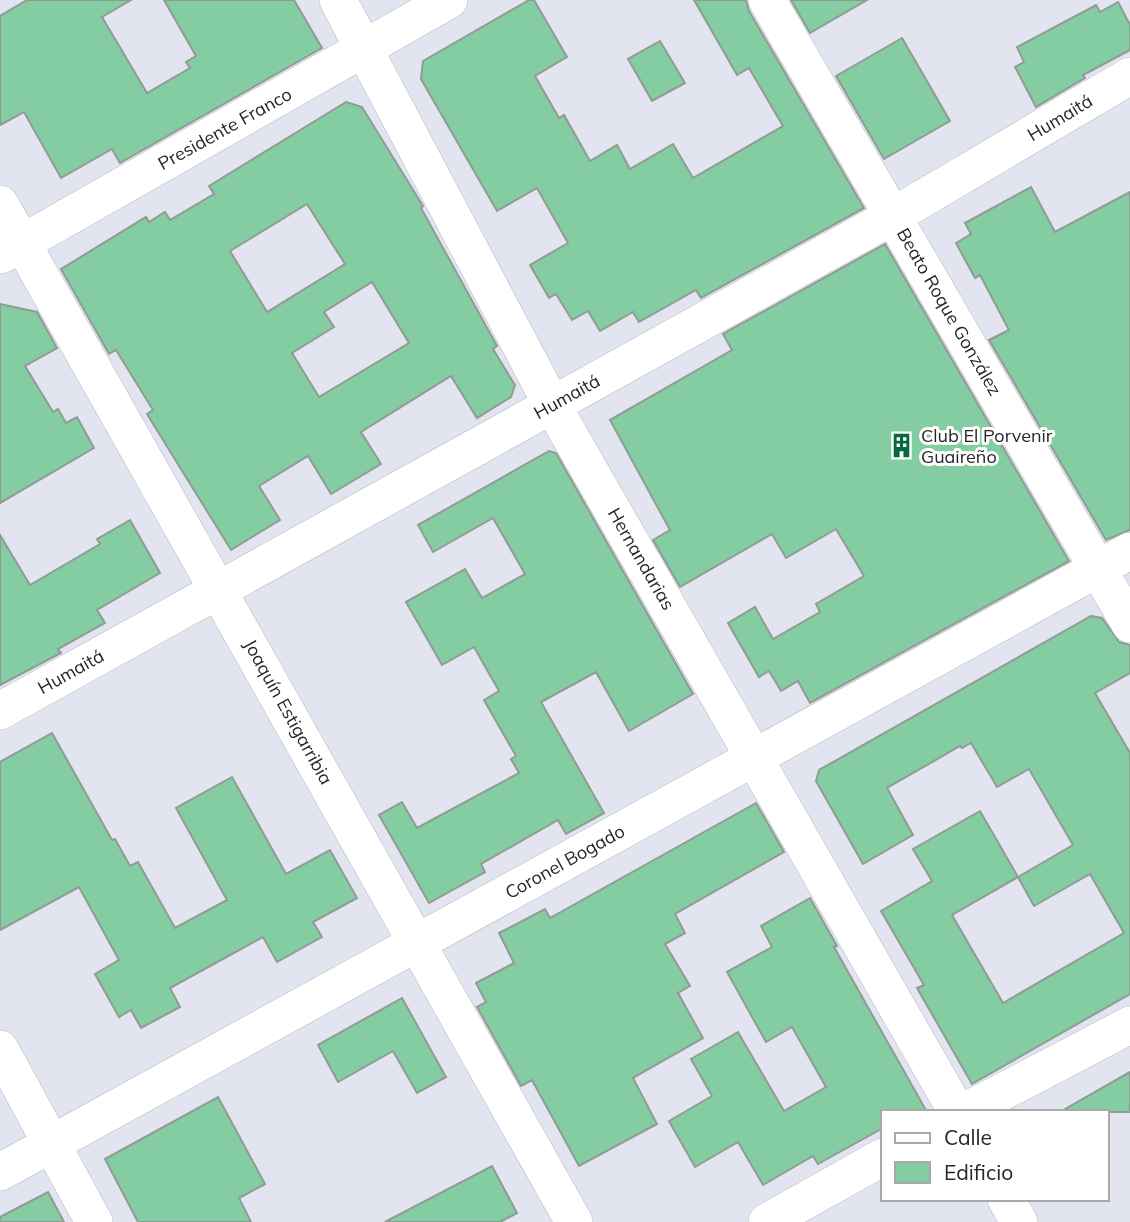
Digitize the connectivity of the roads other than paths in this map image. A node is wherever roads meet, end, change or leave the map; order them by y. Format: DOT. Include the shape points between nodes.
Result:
graph roads {
  1 [pos="338,0"];
  2 [pos="449,0"];
  3 [pos="767,0"];
  4 [pos="364,50"];
  5 [pos="1130,76"];
  6 [pos="0,204"];
  7 [pos="893,216"];
  8 [pos="11,249"];
  9 [pos="552,405"];
  10 [pos="1130,551"];
  11 [pos="1098,569"];
  12 [pos="219,590"];
  13 [pos="1130,624"];
  14 [pos="0,711"];
  15 [pos="755,758"];
  16 [pos="417,943"];
  17 [pos="1130,1025"];
  18 [pos="0,1049"];
  19 [pos="956,1110"];
  20 [pos="968,1110"];
  21 [pos="51,1144"];
  22 [pos="881,1158"];
  23 [pos="0,1172"];
  24 [pos="1007,1201"];
  25 [pos="94,1222"];
  26 [pos="574,1222"];
  27 [pos="767,1222"];
  28 [pos="1019,1222"];
  1 -- 4 [label="street, Hernandarias"];
  2 -- 4 [label="street, Presidente Franco"];
  3 -- 7 [label="street, Beato Roque González"];
  4 -- 8 [label="street, Presidente Franco"];
  4 -- 9 [label="street, Hernandarias"];
  5 -- 7 [label="street, Humaitá"];
  6 -- 8 [label="street, Joaquín Estigarribia"];
  7 -- 9 [label="street, Humaitá"];
  7 -- 11 [label="street, Beato Roque González"];
  8 -- 12 [label="street, Joaquín Estigarribia"];
  9 -- 12 [label="street, Humaitá"];
  9 -- 15 [label="street, Hernandarias"];
  10 -- 11 [label="street, Coronel Bogado"];
  11 -- 13 [label="street, Beato Roque González"];
  11 -- 15 [label="street, Coronel Bogado"];
  12 -- 14 [label="street, Humaitá"];
  12 -- 16 [label="street, Joaquín Estigarribia"];
  15 -- 16 [label="street, Coronel Bogado"];
  15 -- 19 [label="street, Hernandarias"];
  16 -- 21 [label="street, Coronel Bogado"];
  16 -- 26 [label="street, Joaquín Estigarribia"];
  17 -- 20 [label="street"];
  18 -- 21 [label="street"];
  21 -- 23 [label="street, Coronel Bogado"];
  21 -- 25 [label="street"];
  22 -- 27 [label="street"];
  24 -- 28 [label="street"];
}
